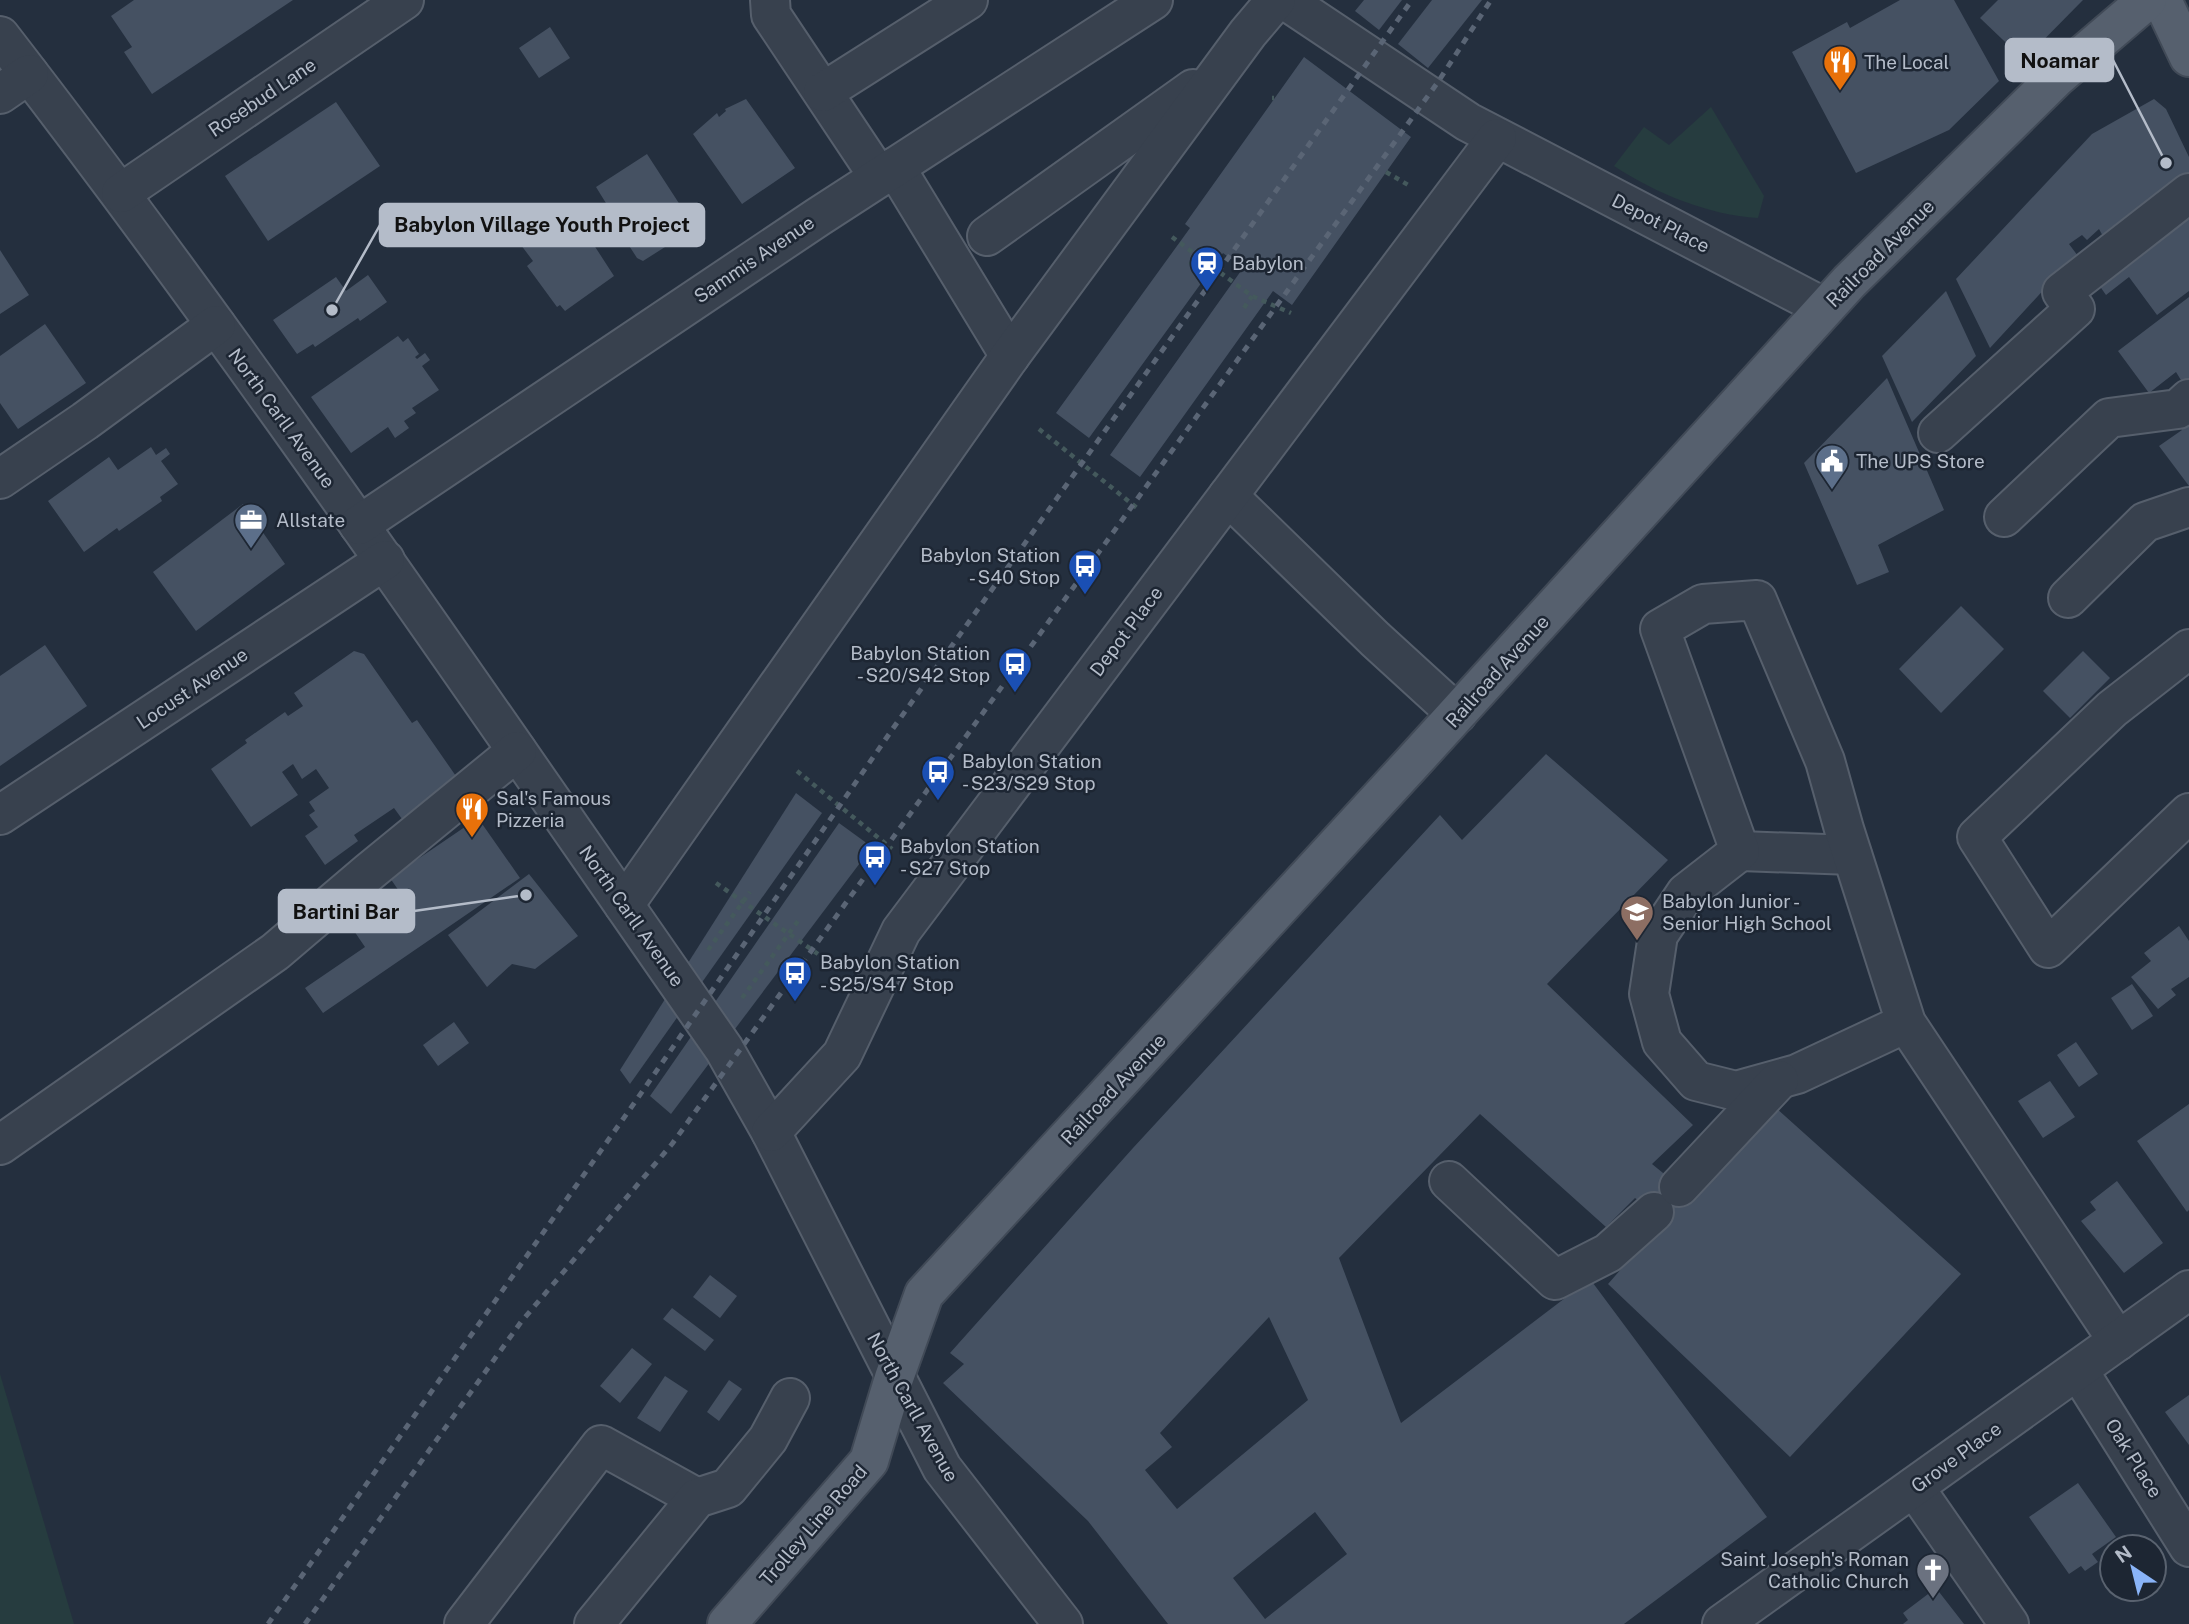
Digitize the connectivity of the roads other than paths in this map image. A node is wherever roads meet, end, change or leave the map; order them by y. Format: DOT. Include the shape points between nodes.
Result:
graph roads {
  1 [pos="404,0"];
  2 [pos="770,0"];
  3 [pos="968,0"];
  4 [pos="1153,0"];
  5 [pos="1276,0"];
  6 [pos="1285,0"];
  7 [pos="2147,0"];
  8 [pos="2162,0"];
  9 [pos="0,36"];
  10 [pos="2189,57"];
  11 [pos="1222,68"];
  12 [pos="15,84"];
  13 [pos="823,92"];
  14 [pos="1483,130"];
  15 [pos="887,172"];
  16 [pos="121,193"];
  17 [pos="2189,193"];
  18 [pos="987,236"];
  19 [pos="1825,308"];
  20 [pos="216,325"];
  21 [pos="1010,356"];
  22 [pos="2189,399"];
  23 [pos="1938,433"];
  24 [pos="0,479"];
  25 [pos="1228,496"];
  26 [pos="2189,507"];
  27 [pos="2004,517"];
  28 [pos="359,525"];
  29 [pos="385,560"];
  30 [pos="2068,598"];
  31 [pos="2189,649"];
  32 [pos="1457,714"];
  33 [pos="517,751"];
  34 [pos="2189,813"];
  35 [pos="0,815"];
  36 [pos="1740,851"];
  37 [pos="1852,855"];
  38 [pos="624,905"];
  39 [pos="1906,1023"];
  40 [pos="1781,1079"];
  41 [pos="771,1132"];
  42 [pos="0,1145"];
  43 [pos="1448,1181"];
  44 [pos="2189,1290"];
  45 [pos="2118,1341"];
  46 [pos="2078,1370"];
  47 [pos="894,1377"];
  48 [pos="790,1398"];
  49 [pos="1914,1487"];
  50 [pos="697,1498"];
  51 [pos="2189,1547"];
  52 [pos="464,1624"];
  53 [pos="594,1624"];
  54 [pos="727,1624"];
  55 [pos="1063,1624"];
  56 [pos="1722,1624"];
  57 [pos="2009,1624"];
  1 -- 16 [label="street, Rosebud Lane"];
  2 -- 13 [label="street" via="771,15"];
  3 -- 13 [label="street"];
  4 -- 15 [label="street, Sammis Avenue"];
  5 -- 11 [label="street"];
  6 -- 14 [label="street"];
  7 -- 19 [label="main road, Railroad Avenue" via="2057,77"];
  8 -- 10 [label="main road"];
  9 -- 12 [label="street, North Carll Avenue"];
  11 -- 18 [label="street"];
  11 -- 21 [label="street"];
  12 -- 16 [label="street, North Carll Avenue"];
  13 -- 15 [label="street"];
  14 -- 19 [label="street, Depot Place"];
  14 -- 25 [label="street, Depot Place"];
  15 -- 21 [label="street"];
  15 -- 28 [label="street, Sammis Avenue"];
  16 -- 20 [label="street, North Carll Avenue"];
  17 -- 23 [label="street" via="2062,292 2075,309"];
  19 -- 32 [label="main road, Railroad Avenue"];
  20 -- 24 [label="street"];
  20 -- 28 [label="street, North Carll Avenue"];
  21 -- 38 [label="street"];
  22 -- 27 [label="street" via="2178,410 2109,418"];
  25 -- 32 [label="street"];
  25 -- 41 [label="street, Depot Place" via="901,931 842,1055"];
  26 -- 30 [label="street" via="2145,522"];
  28 -- 29 [label="street, North Carll Avenue"];
  29 -- 33 [label="street, North Carll Avenue"];
  29 -- 35 [label="street, Locust Avenue"];
  31 -- 34 [label="street" via="2112,709 1977,837 2048,948"];
  32 -- 47 [label="main road, Railroad Avenue" via="924,1294"];
  33 -- 38 [label="street, North Carll Avenue"];
  33 -- 42 [label="street" via="275,952"];
  36 -- 37 [label="street"];
  36 -- 37 [label="street" via="1660,629 1703,604 1757,600 1825,761"];
  36 -- 40 [label="street" via="1686,892 1658,935 1649,994 1662,1042 1696,1081 1736,1091"];
  37 -- 39 [label="street"];
  38 -- 41 [label="street, North Carll Avenue" via="724,1049"];
  39 -- 40 [label="street"];
  39 -- 45 [label="street"];
  40 -- 43 [label="street" via="1667,1200 1608,1253 1555,1280"];
  41 -- 47 [label="street, North Carll Avenue"];
  44 -- 45 [label="street, Grove Place"];
  45 -- 46 [label="street, Grove Place"];
  46 -- 49 [label="street, Grove Place"];
  46 -- 51 [label="street, Oak Place"];
  47 -- 54 [label="main road, Trolley Line Road" via="869,1461"];
  47 -- 55 [label="street, North Carll Avenue" via="942,1468"];
  48 -- 50 [label="street" via="768,1439 728,1488"];
  49 -- 56 [label="street, Grove Place"];
  49 -- 57 [label="street"];
  50 -- 52 [label="street" via="601,1445"];
  50 -- 53 [label="street"];
}
